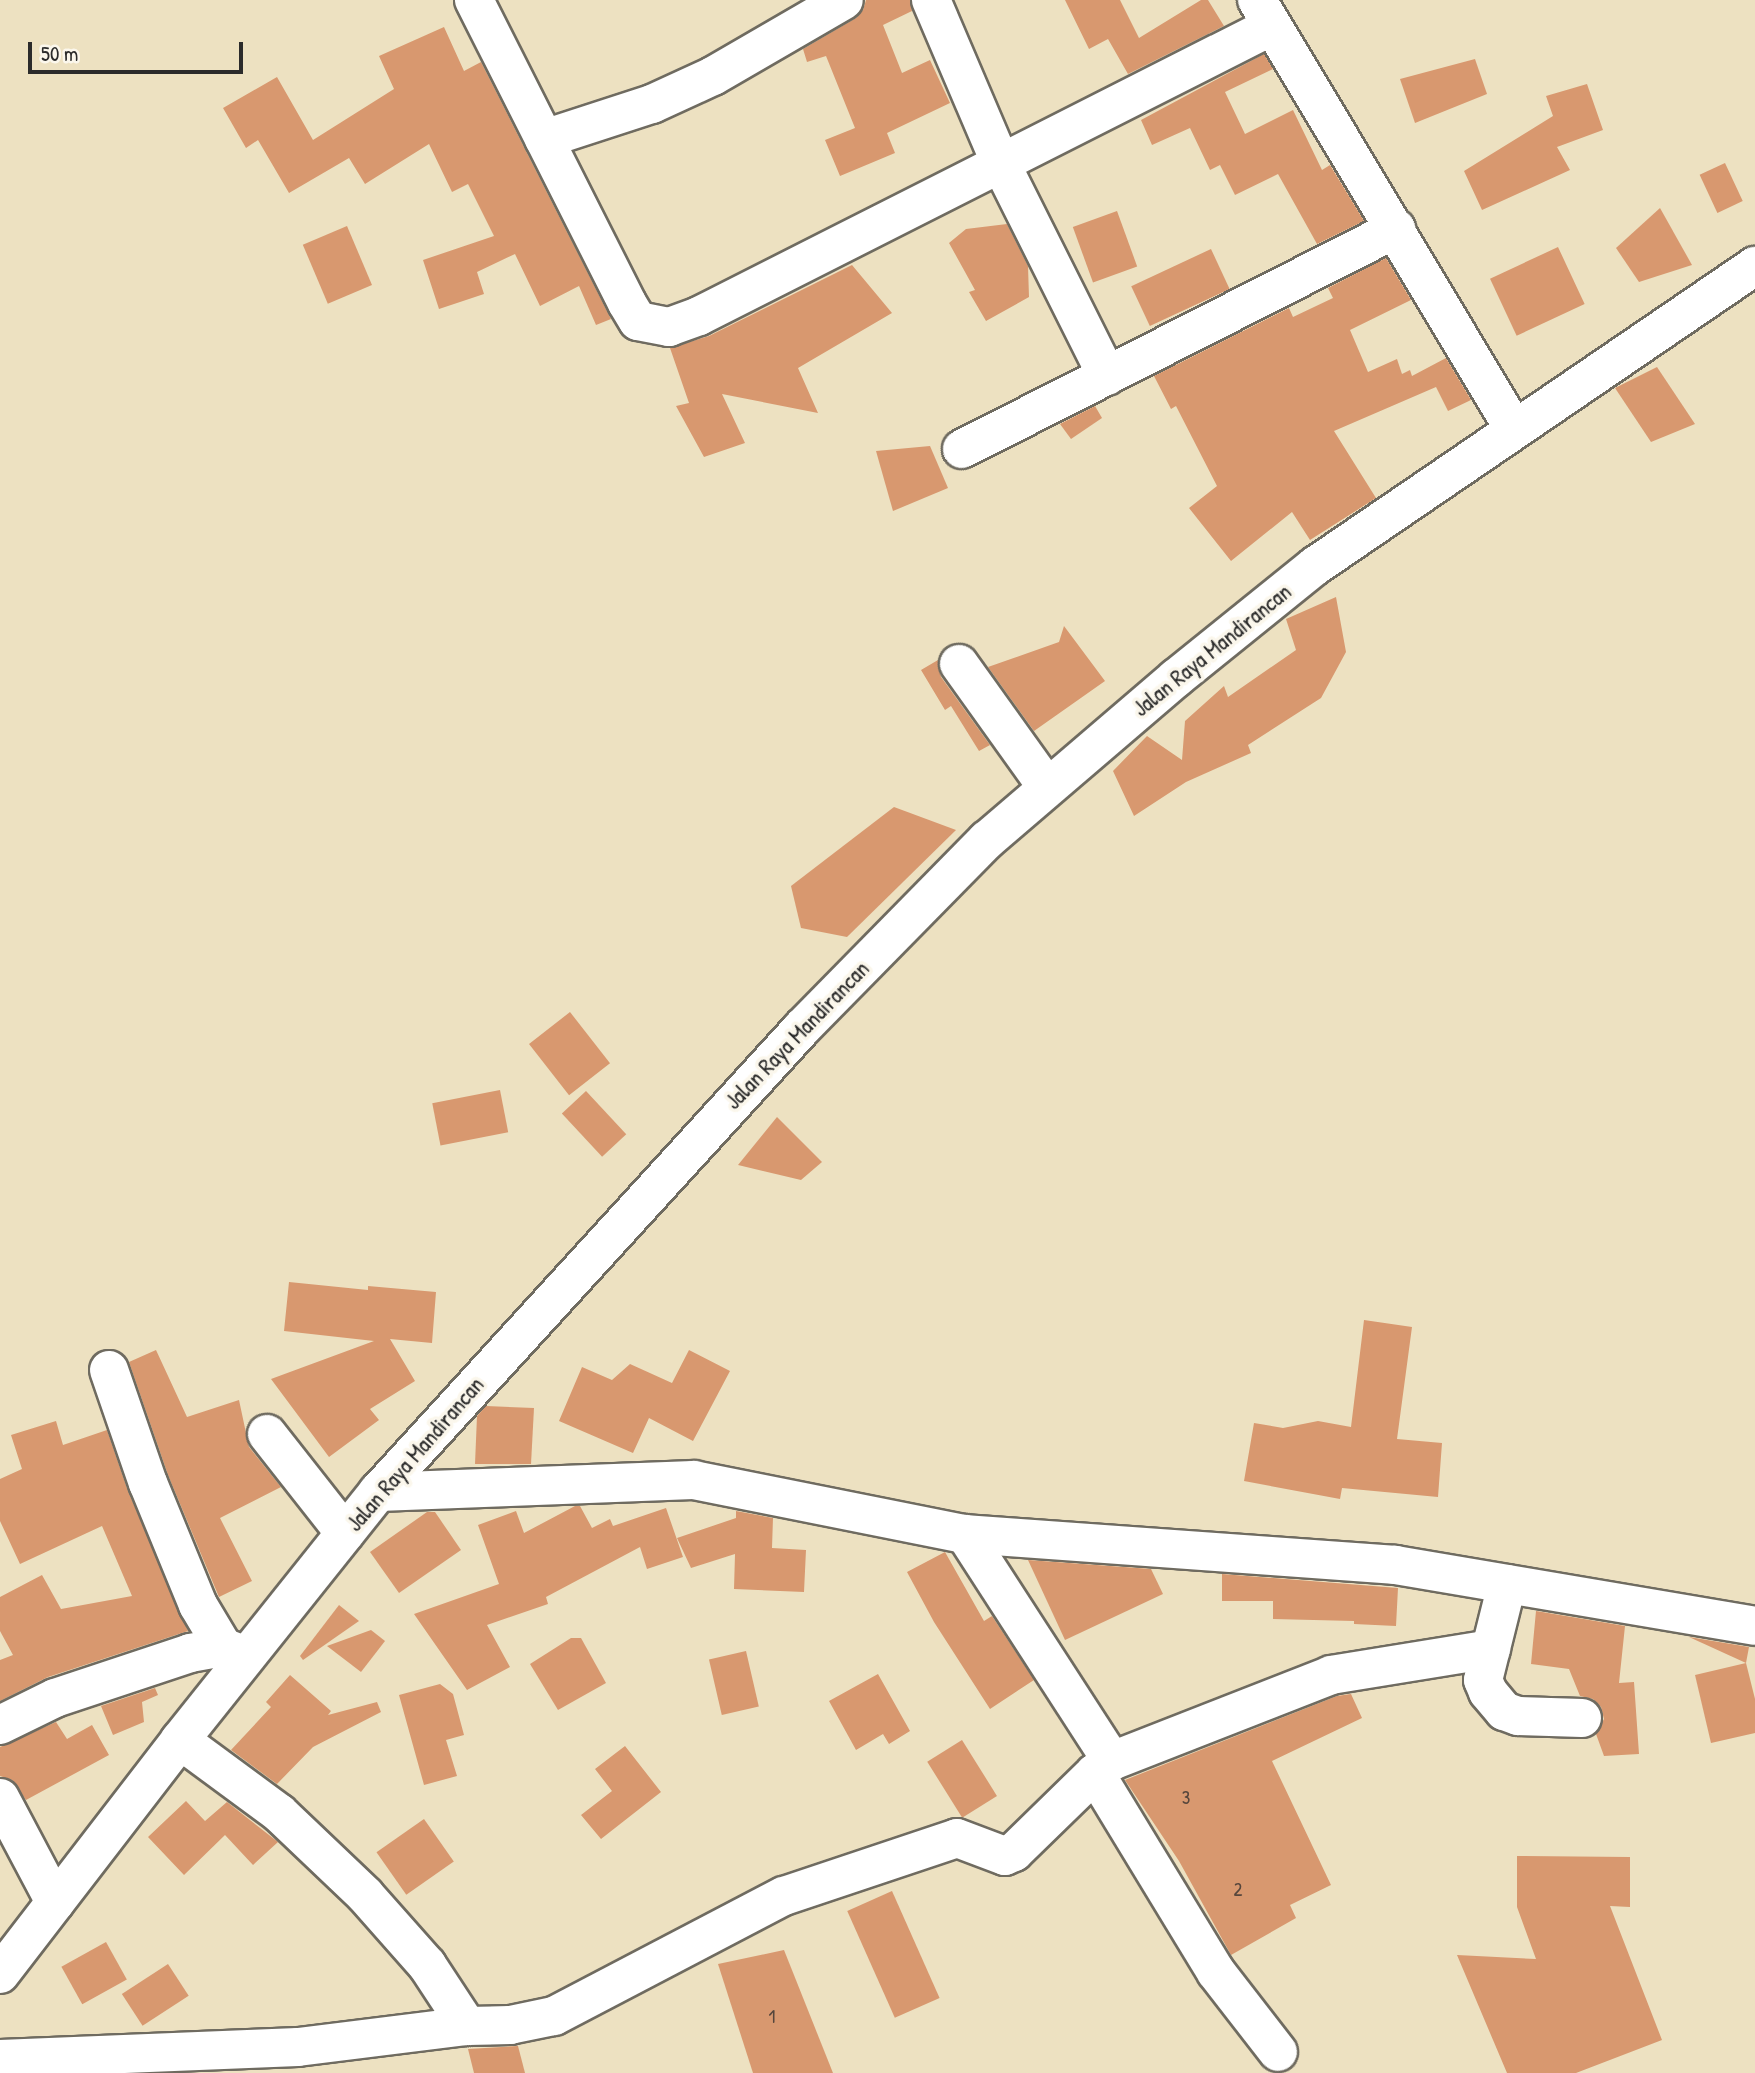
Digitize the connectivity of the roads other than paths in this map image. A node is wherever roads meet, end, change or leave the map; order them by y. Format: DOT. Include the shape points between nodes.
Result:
graph roads {
  1 [pos="474,0"];
  2 [pos="844,0"];
  3 [pos="931,0"];
  4 [pos="1265,13"];
  5 [pos="544,139"];
  6 [pos="1001,164"];
  7 [pos="1396,229"];
  8 [pos="1755,266"];
  9 [pos="1107,376"];
  10 [pos="1514,429"];
  11 [pos="962,449"];
  12 [pos="960,664"];
  13 [pos="1047,787"];
  14 [pos="109,1370"];
  15 [pos="267,1434"];
  16 [pos="378,1492"];
  17 [pos="345,1533"];
  18 [pos="965,1534"];
  19 [pos="1507,1584"];
  20 [pos="1755,1626"];
  21 [pos="1491,1649"];
  22 [pos="235,1651"];
  23 [pos="1582,1718"];
  24 [pos="0,1725"];
  25 [pos="180,1740"];
  26 [pos="1104,1767"];
  27 [pos="0,1798"];
  28 [pos="55,1902"];
  29 [pos="0,1974"];
  30 [pos="467,2026"];
  31 [pos="1278,2052"];
  32 [pos="0,2059"];
  1 -- 5 [label="street"];
  2 -- 5 [label="street" via="713,76 652,104"];
  3 -- 6 [label="street"];
  4 -- 6 [label="street"];
  4 -- 7 [label="street"];
  5 -- 6 [label="street" via="638,321 669,327"];
  6 -- 9 [label="street"];
  7 -- 9 [label="street"];
  7 -- 10 [label="street"];
  8 -- 10 [label="street, Jalan Raya Mandirancan"];
  9 -- 11 [label="street"];
  10 -- 13 [label="street, Jalan Raya Mandirancan" via="1315,566"];
  12 -- 13 [label="street"];
  13 -- 16 [label="street, Jalan Raya Mandirancan" via="987,840 802,1028"];
  14 -- 22 [label="street" via="198,1605"];
  15 -- 17 [label="street"];
  16 -- 17 [label="street, Jalan Raya Mandirancan"];
  16 -- 18 [label="street" via="694,1480"];
  17 -- 22 [label="street, Jalan Raya Mandirancan"];
  18 -- 19 [label="street" via="1395,1565"];
  18 -- 26 [label="street"];
  19 -- 20 [label="street"];
  19 -- 21 [label="street"];
  21 -- 23 [label="street" via="1483,1680 1504,1711 1518,1716"];
  21 -- 26 [label="street" via="1331,1675"];
  22 -- 24 [label="street" via="190,1653 55,1698"];
  22 -- 25 [label="street, Jalan Raya Mandirancan"];
  25 -- 28 [label="street, Jalan Raya Mandirancan"];
  25 -- 30 [label="street" via="279,1813 365,1895 427,1965"];
  26 -- 30 [label="street" via="1005,1856 957,1838 940,1843 784,1896 554,2016 510,2025"];
  26 -- 31 [label="street" via="1216,1972"];
  27 -- 28 [label="street"];
  28 -- 29 [label="street, Jalan Raya Mandirancan"];
  30 -- 32 [label="street" via="298,2047"];
}
